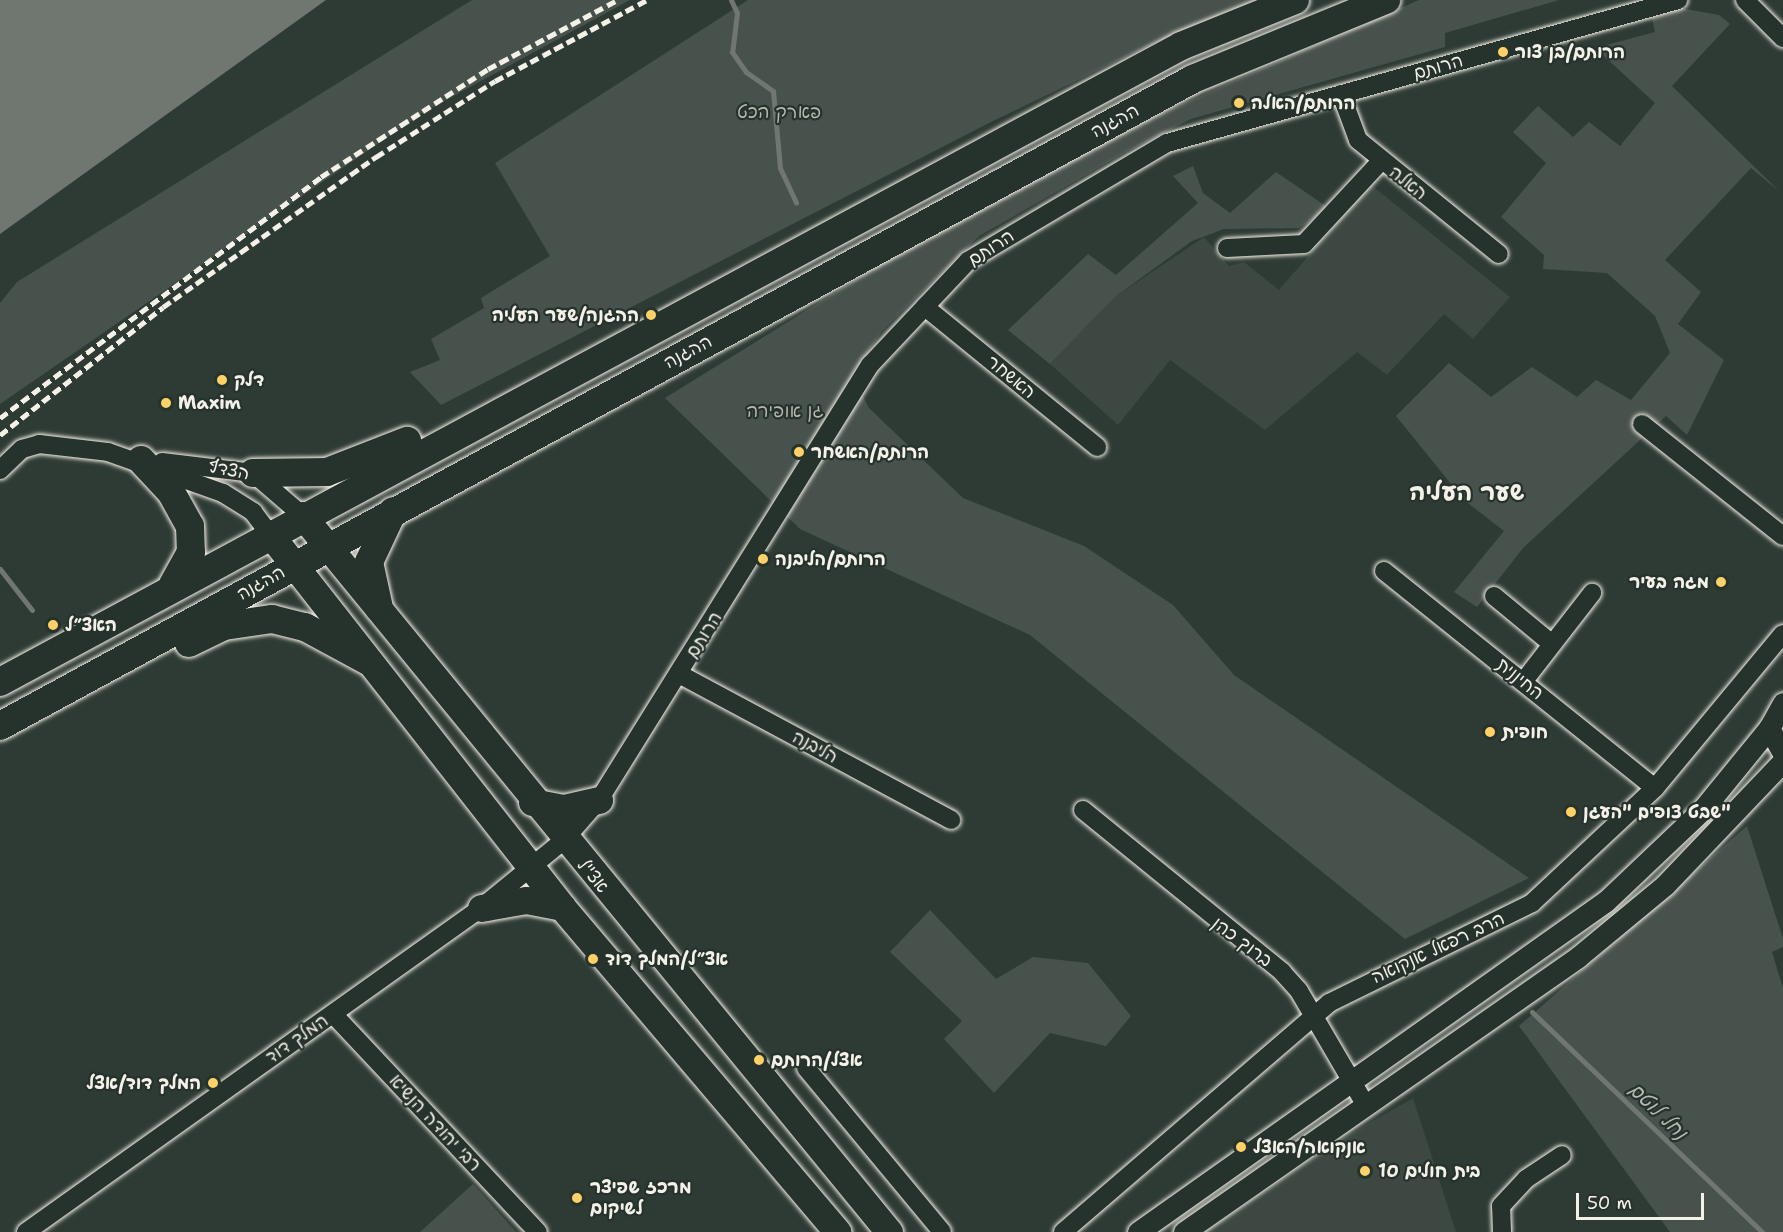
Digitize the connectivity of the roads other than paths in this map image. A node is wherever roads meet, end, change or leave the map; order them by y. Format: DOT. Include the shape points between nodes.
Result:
graph roads {
  1 [pos="1294,0"];
  2 [pos="1386,0"];
  3 [pos="1678,0"];
  4 [pos="1745,0"];
  5 [pos="1783,38"];
  6 [pos="1341,94"];
  7 [pos="1381,160"];
  8 [pos="1227,248"];
  9 [pos="1498,254"];
  10 [pos="925,307"];
  11 [pos="497,411"];
  12 [pos="1642,424"];
  13 [pos="1097,447"];
  14 [pos="141,460"];
  15 [pos="0,470"];
  16 [pos="253,473"];
  17 [pos="393,511"];
  18 [pos="302,515"];
  19 [pos="269,533"];
  20 [pos="1783,536"];
  21 [pos="328,546"];
  22 [pos="293,566"];
  23 [pos="1384,571"];
  24 [pos="173,585"];
  25 [pos="1592,593"];
  26 [pos="1494,596"];
  27 [pos="379,608"];
  28 [pos="1783,634"];
  29 [pos="1552,644"];
  30 [pos="368,661"];
  31 [pos="680,674"];
  32 [pos="0,682"];
  33 [pos="1523,682"];
  34 [pos="1783,703"];
  35 [pos="11,720"];
  36 [pos="1769,728"];
  37 [pos="1783,753"];
  38 [pos="1783,761"];
  39 [pos="1655,788"];
  40 [pos="599,800"];
  41 [pos="532,802"];
  42 [pos="1083,810"];
  43 [pos="951,820"];
  44 [pos="564,841"];
  45 [pos="531,868"];
  46 [pos="481,908"];
  47 [pos="562,908"];
  48 [pos="333,1014"];
  49 [pos="1314,1014"];
  50 [pos="806,1068"];
  51 [pos="1350,1080"];
  52 [pos="1365,1104"];
  53 [pos="1562,1155"];
  54 [pos="26,1232"];
  55 [pos="538,1232"];
  56 [pos="838,1232"];
  57 [pos="889,1232"];
  58 [pos="942,1232"];
  59 [pos="1064,1232"];
  60 [pos="1138,1232"];
  61 [pos="1184,1232"];
  62 [pos="1502,1232"];
  1 -- 11 [label="highway, ההגנה" via="1181,46"];
  2 -- 17 [label="highway, ההגנה" via="1192,79"];
  3 -- 6 [label="street, הרותם"];
  4 -- 5 [label="street"];
  6 -- 7 [label="street, האלה" via="1358,140"];
  6 -- 10 [label="street, הרותם" via="1167,143 968,261"];
  7 -- 8 [label="street" via="1304,244"];
  7 -- 9 [label="street, האלה"];
  10 -- 13 [label="street, האשחר"];
  10 -- 31 [label="street, הרותם" via="870,365"];
  11 -- 16 [label="highway" via="448,423 327,472"];
  11 -- 18 [label="highway, ההגנה"];
  12 -- 20 [label="street"];
  14 -- 15 [label="street, הצדף" via="80,447 29,446"];
  14 -- 16 [label="street, הצדף"];
  14 -- 19 [label="street, הצדף" via="241,504"];
  14 -- 24 [label="highway" via="171,492 190,526 191,552"];
  16 -- 18 [label="street, הצדף"];
  17 -- 21 [label="highway, ההגנה"];
  17 -- 27 [label="highway" via="369,562"];
  18 -- 19 [label="highway, ההגנה"];
  18 -- 21 [label="main road, אצ\"ל"];
  19 -- 22 [label="main road"];
  19 -- 24 [label="highway, ההגנה"];
  21 -- 22 [label="highway, ההגנה"];
  21 -- 27 [label="main road, אצ\"ל"];
  22 -- 30 [label="main road"];
  22 -- 35 [label="highway, ההגנה"];
  23 -- 33 [label="street, החיננית"];
  24 -- 32 [label="highway, ההגנה"];
  25 -- 29 [label="street"];
  26 -- 29 [label="street"];
  27 -- 41 [label="main road, אצ\"ל"];
  28 -- 39 [label="street, הרב רפאל אנקואה"];
  29 -- 33 [label="street"];
  30 -- 35 [label="highway" via="305,627 272,619 244,621"];
  30 -- 45 [label="main road"];
  31 -- 40 [label="street, הרותם"];
  31 -- 43 [label="street, הליבנה"];
  33 -- 39 [label="street, החיננית"];
  34 -- 36 [label="street"];
  36 -- 37 [label="street"];
  36 -- 51 [label="street" via="1703,809 1606,901"];
  38 -- 52 [label="street" via="1619,925"];
  39 -- 49 [label="street, הרב רפאל אנקואה" via="1532,903 1361,984"];
  40 -- 41 [label="main road" via="564,808"];
  40 -- 44 [label="street, הרותם"];
  41 -- 44 [label="main road, אצ\"ל"];
  42 -- 49 [label="street, ברוך כהן" via="1282,972"];
  44 -- 45 [label="street, המלך דוד"];
  44 -- 57 [label="main road, אצ\"ל"];
  45 -- 46 [label="street, המלך דוד"];
  45 -- 47 [label="main road"];
  46 -- 47 [label="main road" via="526,900"];
  46 -- 48 [label="street, המלך דוד"];
  47 -- 56 [label="main road"];
  48 -- 54 [label="street, המלך דוד"];
  48 -- 55 [label="street, רבי יהודה הנשיא"];
  49 -- 51 [label="street, ברוך כהן"];
  49 -- 59 [label="street, הרב רפאל אנקואה"];
  50 -- 58 [label="street"];
  51 -- 52 [label="street, ברוך כהן"];
  51 -- 60 [label="street"];
  52 -- 61 [label="street"];
  53 -- 62 [label="street" via="1526,1179 1501,1206"];
}
